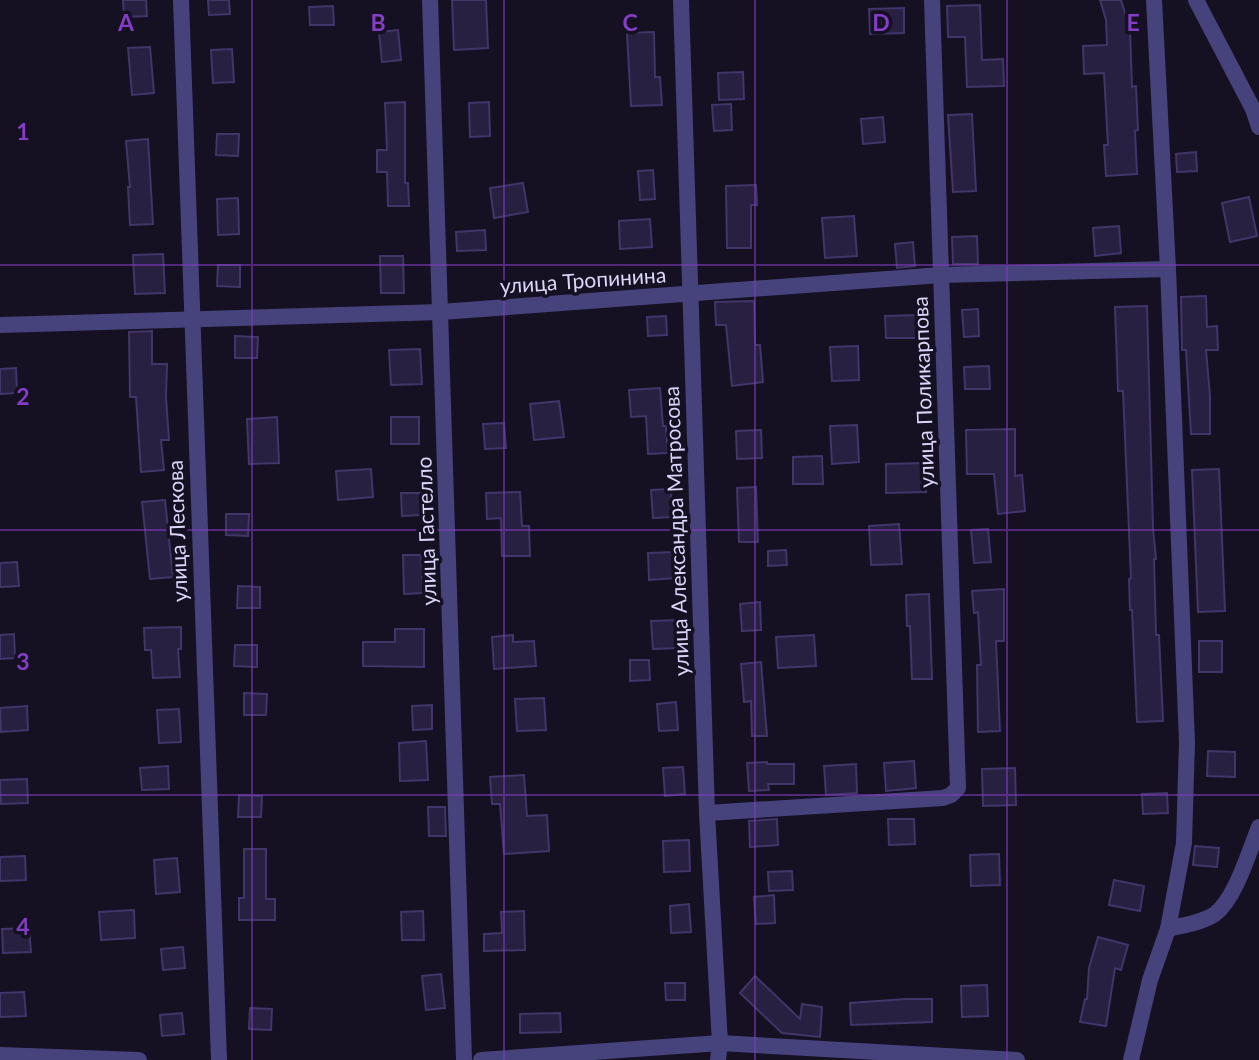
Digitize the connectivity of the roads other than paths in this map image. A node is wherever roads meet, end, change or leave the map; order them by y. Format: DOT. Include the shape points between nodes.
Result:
graph roads {
  1 [pos="181,0"];
  2 [pos="430,0"];
  3 [pos="681,0"];
  4 [pos="932,0"];
  5 [pos="1154,0"];
  6 [pos="1196,0"];
  7 [pos="1259,127"];
  8 [pos="1168,269"];
  9 [pos="941,275"];
  10 [pos="690,295"];
  11 [pos="442,312"];
  12 [pos="191,319"];
  13 [pos="0,325"];
  14 [pos="707,813"];
  15 [pos="1259,827"];
  16 [pos="1168,929"];
  17 [pos="719,1052"];
  18 [pos="0,1055"];
  19 [pos="139,1060"];
  20 [pos="219,1060"];
  21 [pos="464,1060"];
  22 [pos="481,1060"];
  23 [pos="1017,1060"];
  24 [pos="1131,1060"];
  1 -- 12 [label="street, улица Лескова"];
  2 -- 11 [label="street, улица Гастелло"];
  3 -- 10 [label="street, улица Александра Матросова"];
  4 -- 9 [label="street, улица Поликарпова"];
  5 -- 8 [label="street"];
  6 -- 7 [label="street"];
  8 -- 9 [label="street, улица Тропинина"];
  8 -- 16 [label="street" via="1187,743 1184,842"];
  9 -- 10 [label="street, улица Тропинина"];
  9 -- 14 [label="street, улица Поликарпова" via="956,793 943,798"];
  10 -- 11 [label="street, улица Тропинина"];
  10 -- 14 [label="street, улица Александра Матросова"];
  11 -- 12 [label="street, улица Тропинина"];
  11 -- 21 [label="street, улица Гастелло"];
  12 -- 13 [label="street, улица Тропинина"];
  12 -- 20 [label="street, улица Лескова"];
  14 -- 17 [label="street, улица Александра Матросова"];
  15 -- 16 [label="street" via="1226,902 1206,918"];
  16 -- 24 [label="street"];
  17 -- 22 [label="street"];
  17 -- 23 [label="street"];
  18 -- 19 [label="street"];
}
